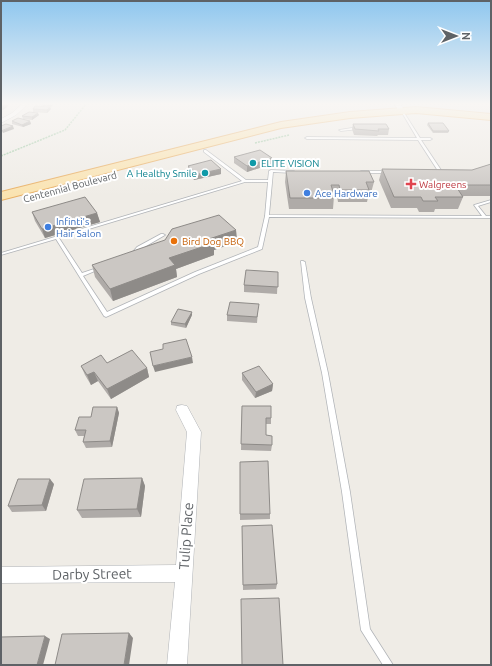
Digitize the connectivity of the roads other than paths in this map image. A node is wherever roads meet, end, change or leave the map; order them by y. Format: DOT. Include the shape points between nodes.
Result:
graph roads {
  1 [pos="244,134"];
  2 [pos="269,134"];
  3 [pos="417,134"];
  4 [pos="306,138"];
  5 [pos="420,139"];
  6 [pos="430,139"];
  7 [pos="205,151"];
  8 [pos="298,172"];
  9 [pos="357,172"];
  10 [pos="394,172"];
  11 [pos="434,172"];
  12 [pos="441,172"];
  13 [pos="448,172"];
  14 [pos="245,181"];
  15 [pos="269,181"];
  16 [pos="1,196"];
  17 [pos="491,202"];
  18 [pos="1,205"];
  19 [pos="267,216"];
  20 [pos="485,217"];
  21 [pos="491,217"];
  22 [pos="163,235"];
  23 [pos="57,238"];
  24 [pos="1,254"];
  25 [pos="126,258"];
  26 [pos="302,262"];
  27 [pos="107,265"];
  28 [pos="81,275"];
  29 [pos="182,410"];
  30 [pos="184,573"];
  31 [pos="1,575"];
  32 [pos="178,665"];
  33 [pos="388,665"];
  1 -- 16 [label="main road, Centennial Boulevard"];
  2 -- 7 [label="main road, Centennial Boulevard"];
  3 -- 5 [label="lane"];
  4 -- 5 [label="lane"];
  5 -- 6 [label="lane"];
  5 -- 12 [label="lane"];
  7 -- 14 [label="lane"];
  7 -- 18 [label="main road, Centennial Boulevard"];
  8 -- 15 [label="lane" via="271,171"];
  9 -- 10 [label="lane"];
  11 -- 12 [label="lane"];
  12 -- 13 [label="lane"];
  14 -- 15 [label="lane"];
  14 -- 23 [label="lane"];
  15 -- 19 [label="lane"];
  17 -- 20 [label="lane" via="476,205"];
  19 -- 20 [label="lane"];
  19 -- 28 [label="lane" via="260,248 197,273 106,315"];
  20 -- 21 [label="lane"];
  22 -- 25 [label="lane"];
  23 -- 24 [label="lane"];
  23 -- 28 [label="lane"];
  26 -- 33 [label="lane" via="346,492 366,630"];
  27 -- 28 [label="lane"];
  29 -- 30 [label="street, Tulip Place" via="194,432"];
  30 -- 31 [label="street, Darby Street"];
  30 -- 32 [label="street, Tulip Place"];
}
